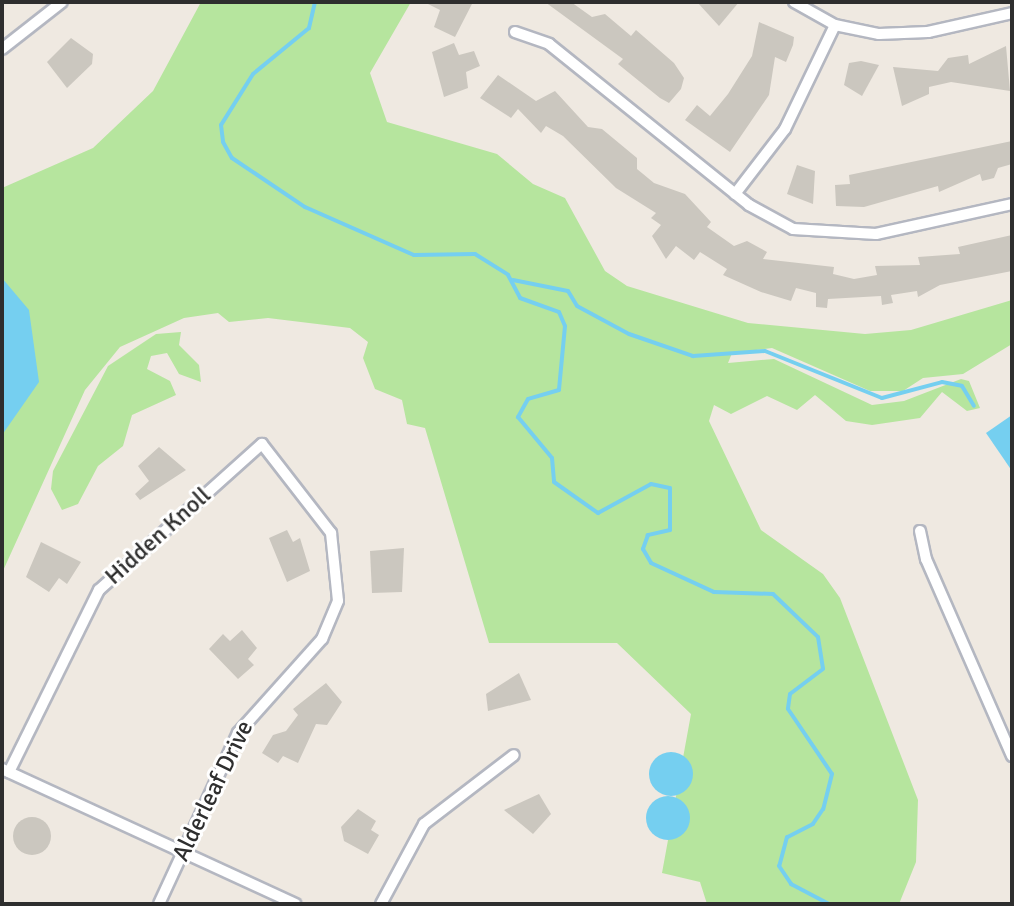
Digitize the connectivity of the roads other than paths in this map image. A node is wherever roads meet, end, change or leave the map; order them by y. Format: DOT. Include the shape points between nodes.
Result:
graph roads {
  1 [pos="62,2"];
  2 [pos="794,2"];
  3 [pos="1012,13"];
  4 [pos="835,25"];
  5 [pos="515,32"];
  6 [pos="2,49"];
  7 [pos="735,194"];
  8 [pos="1012,204"];
  9 [pos="262,444"];
  10 [pos="920,531"];
  11 [pos="514,755"];
  12 [pos="1012,756"];
  13 [pos="6,771"];
  14 [pos="183,852"];
  15 [pos="159,904"];
  16 [pos="295,904"];
  17 [pos="381,904"];
  1 -- 6 [label="street"];
  2 -- 4 [label="street"];
  3 -- 4 [label="street" via="902,35"];
  4 -- 7 [label="street" via="796,110"];
  5 -- 7 [label="street" via="549,44"];
  7 -- 8 [label="street" via="793,229 848,237"];
  9 -- 13 [label="street, Hidden Knoll" via="99,590"];
  9 -- 14 [label="street, Alderleaf Drive" via="331,533 338,601 322,639 238,733"];
  10 -- 12 [label="street" via="926,559"];
  11 -- 17 [label="street" via="424,824"];
  13 -- 14 [label="street"];
  14 -- 15 [label="street, Alderleaf Drive"];
  14 -- 16 [label="street"];
}
